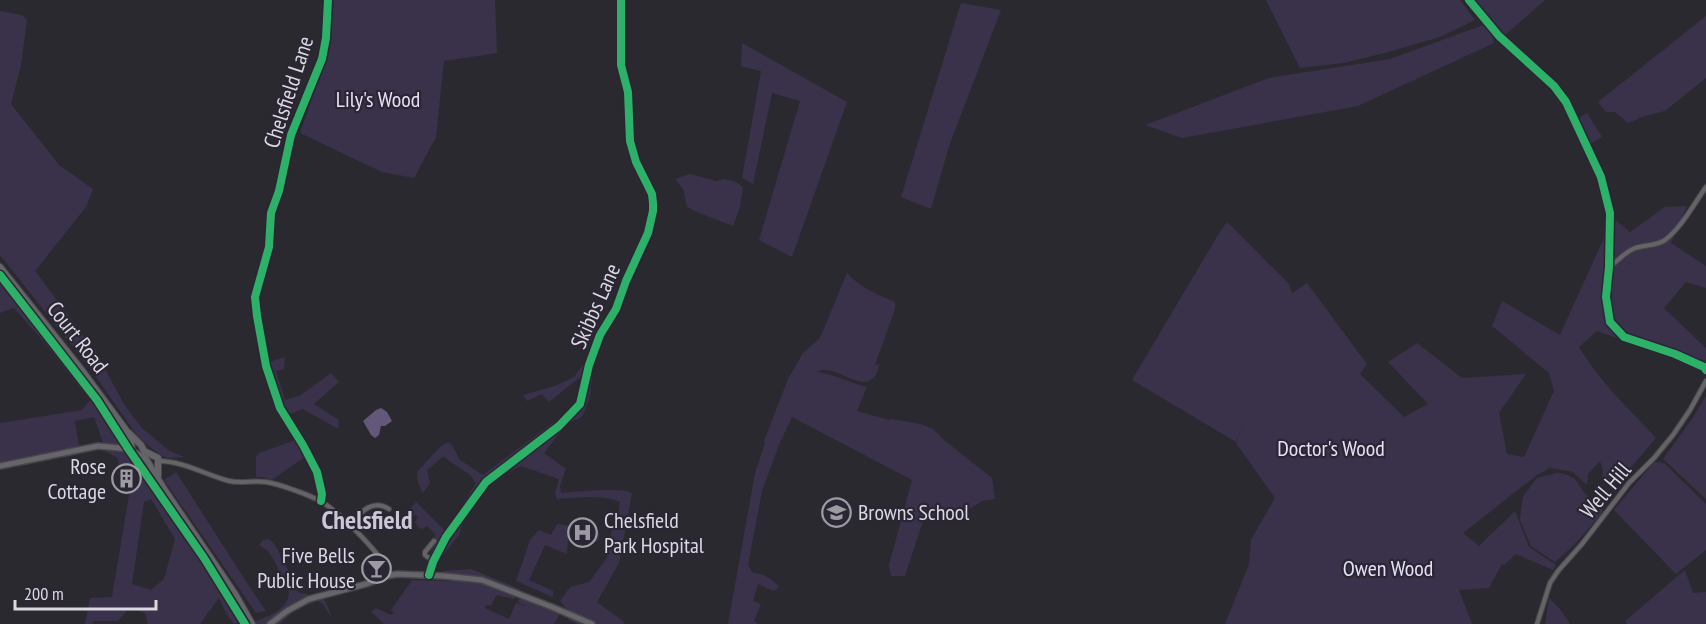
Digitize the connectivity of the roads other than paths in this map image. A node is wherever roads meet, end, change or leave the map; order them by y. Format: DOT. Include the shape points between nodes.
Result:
graph roads {
  1 [pos="328,0"];
  2 [pos="621,0"];
  3 [pos="1469,0"];
  4 [pos="1706,187"];
  5 [pos="0,267"];
  6 [pos="1609,267"];
  7 [pos="1706,370"];
  8 [pos="1706,381"];
  9 [pos="126,430"];
  10 [pos="140,445"];
  11 [pos="133,449"];
  12 [pos="157,460"];
  13 [pos="149,464"];
  14 [pos="0,466"];
  15 [pos="158,477"];
  16 [pos="321,501"];
  17 [pos="389,509"];
  18 [pos="349,525"];
  19 [pos="434,541"];
  20 [pos="433,562"];
  21 [pos="390,574"];
  22 [pos="429,575"];
  23 [pos="252,624"];
  24 [pos="270,624"];
  25 [pos="592,624"];
  26 [pos="1538,624"];
  1 -- 16 [label="street, Chelsfield Lane" via="322,59 291,135 255,297 266,366 280,408 317,472"];
  2 -- 20 [label="street, Skibbs Lane" via="621,65 628,92 630,141 652,194 652,222 616,309 600,335 579,404 559,426 486,482"];
  3 -- 6 [label="street" via="1499,36 1566,102 1608,200"];
  4 -- 6 [label="street" via="1667,238 1658,244 1634,248"];
  5 -- 9 [label="main road, Court Road"];
  6 -- 7 [label="street" via="1606,297 1610,322 1624,337 1675,354"];
  8 -- 26 [label="street, Well Hill" via="1673,435 1558,571 1550,583"];
  9 -- 10 [label="main road, Court Road"];
  9 -- 11 [label="main road, Court Road"];
  10 -- 11 [label="main road" via="134,443"];
  10 -- 12 [label="main road, Court Road"];
  11 -- 13 [label="main road, Court Road"];
  11 -- 14 [label="street" via="98,446"];
  12 -- 13 [label="main road" via="149,458"];
  12 -- 15 [label="main road"];
  12 -- 16 [label="street" via="231,482 272,483"];
  13 -- 15 [label="main road, Court Road"];
  15 -- 23 [label="main road, Court Road"];
  16 -- 18 [label="street"];
  17 -- 18 [label="street" via="370,506"];
  18 -- 21 [label="street"];
  19 -- 20 [label="street" via="425,552"];
  20 -- 22 [label="street, Skibbs Lane"];
  21 -- 22 [label="street"];
  21 -- 24 [label="street" via="309,599"];
  22 -- 25 [label="street" via="482,580"];
}
